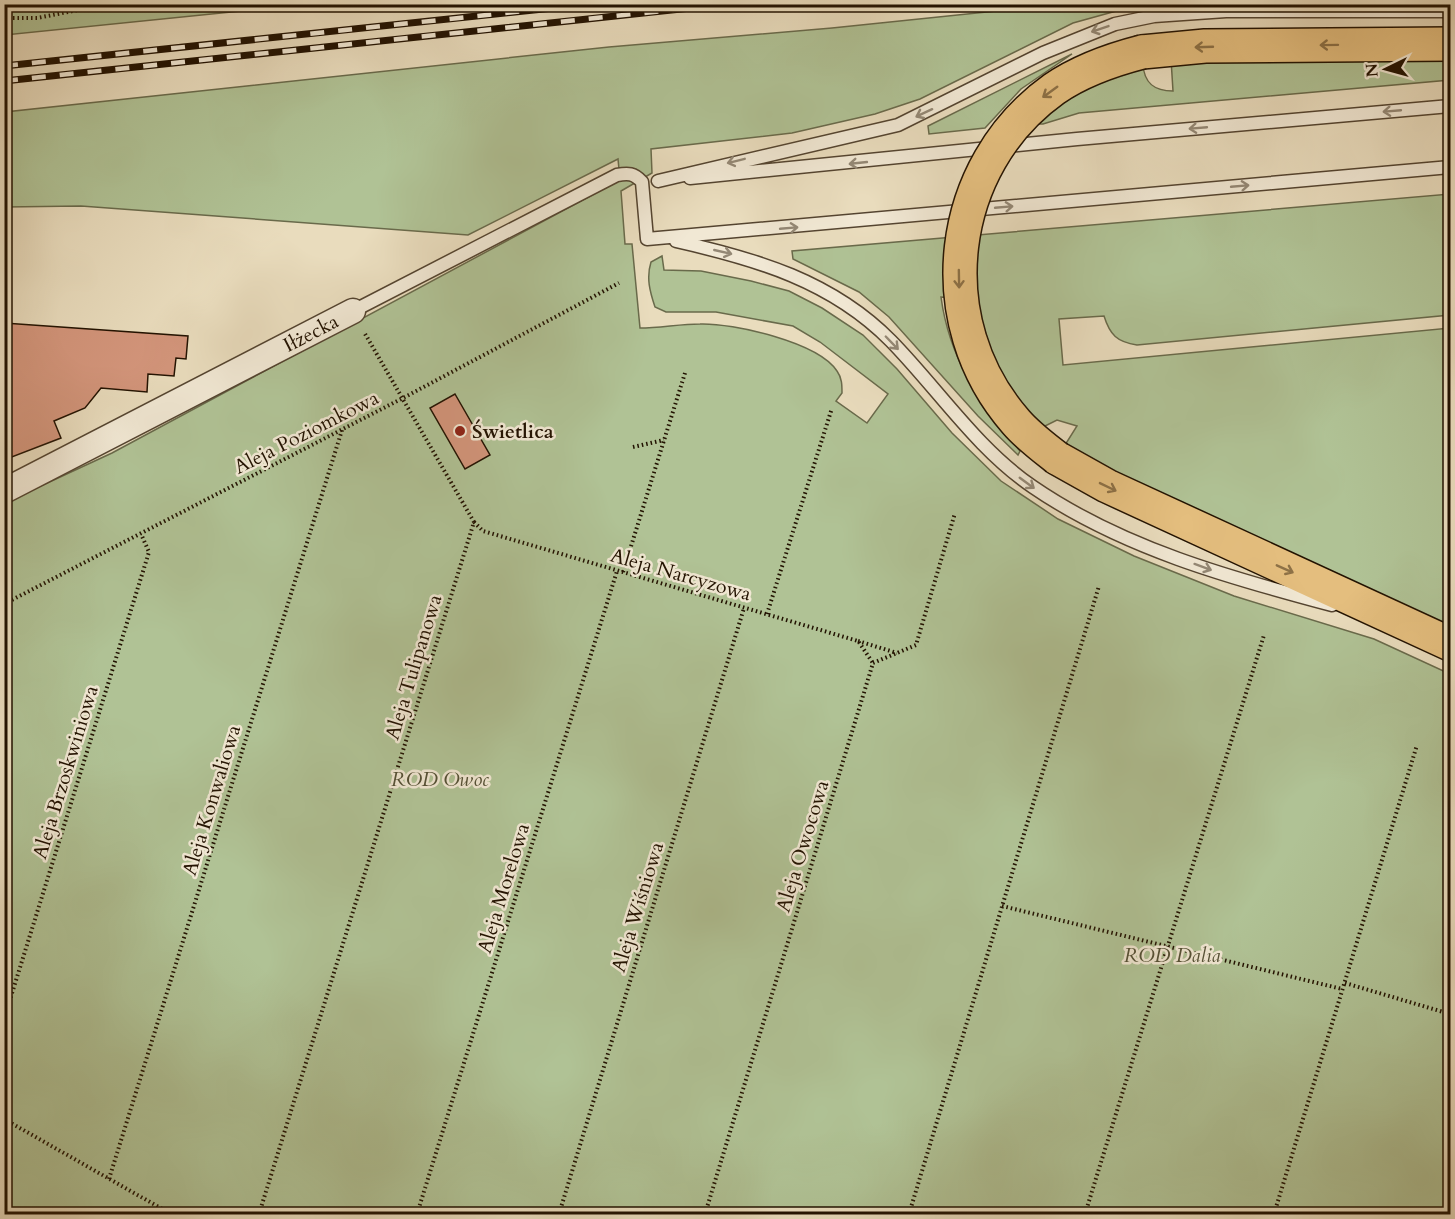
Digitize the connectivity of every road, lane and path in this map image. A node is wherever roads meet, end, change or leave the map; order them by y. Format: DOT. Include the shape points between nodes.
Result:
graph roads {
  1 [pos="109,4"];
  2 [pos="1450,11"];
  3 [pos="4,18"];
  4 [pos="1450,44"];
  5 [pos="1450,106"];
  6 [pos="1450,167"];
  7 [pos="658,181"];
  8 [pos="642,182"];
  9 [pos="666,238"];
  10 [pos="620,283"];
  11 [pos="355,316"];
  12 [pos="685,373"];
  13 [pos="403,398"];
  14 [pos="832,408"];
  15 [pos="342,430"];
  16 [pos="664,440"];
  17 [pos="633,447"];
  18 [pos="4,491"];
  19 [pos="956,513"];
  20 [pos="474,522"];
  21 [pos="141,534"];
  22 [pos="617,571"];
  23 [pos="623,572"];
  24 [pos="1099,586"];
  25 [pos="4,604"];
  26 [pos="744,608"];
  27 [pos="1375,609"];
  28 [pos="767,614"];
  29 [pos="1264,635"];
  30 [pos="858,641"];
  31 [pos="1450,644"];
  32 [pos="897,653"];
  33 [pos="873,663"];
  34 [pos="1417,745"];
  35 [pos="1002,906"];
  36 [pos="1168,946"];
  37 [pos="1344,983"];
  38 [pos="1342,989"];
  39 [pos="1450,1014"];
  40 [pos="4,1019"];
  41 [pos="4,1119"];
  42 [pos="109,1179"];
  43 [pos="171,1215"];
  44 [pos="259,1215"];
  45 [pos="417,1215"];
  46 [pos="559,1215"];
  47 [pos="705,1215"];
  48 [pos="909,1215"];
  49 [pos="1085,1215"];
  50 [pos="1274,1215"];
  1 -- 3 [label="path" via="37,18"];
  2 -- 7 [label="lane, one-way" via="1226,11 1154,16 1115,24 1043,53 898,125"];
  4 -- 27 [label="main road, one-way, bridge" via="1205,46 1142,52 1082,73 1055,88 1024,114 986,165 964,223 958,265 962,309 973,352 1016,422 1058,458 1107,486"];
  5 -- 7 [label="lane, one-way"];
  9 -- 6 [label="lane, one-way"];
  7 -- 8 [label="lane"];
  8 -- 9 [label="lane" via="647,239"];
  8 -- 11 [label="lane, Iłżecka" via="632,174 617,175"];
  9 -- 27 [label="lane, one-way" via="770,265 811,282 852,307 890,340 1003,464 1034,488 1082,516 1158,551 1238,580 1333,605"];
  10 -- 13 [label="path, Aleja Poziomkowa"];
  11 -- 13 [label="path"];
  11 -- 18 [label="street, Iłżecka"];
  12 -- 16 [label="path"];
  13 -- 15 [label="path, Aleja Poziomkowa"];
  13 -- 20 [label="path"];
  14 -- 28 [label="path"];
  15 -- 21 [label="path, Aleja Poziomkowa"];
  15 -- 42 [label="path, Aleja Konwaliowa"];
  16 -- 17 [label="path"];
  16 -- 23 [label="path"];
  19 -- 32 [label="path" via="916,645"];
  20 -- 22 [label="path, Aleja Narcyzowa" via="483,531"];
  20 -- 44 [label="path, Aleja Tulipanowa"];
  21 -- 25 [label="path, Aleja Poziomkowa"];
  21 -- 40 [label="path, Aleja Brzoskwiniowa" via="149,552"];
  22 -- 23 [label="path, Aleja Narcyzowa"];
  22 -- 45 [label="path, Aleja Morelowa"];
  23 -- 26 [label="path, Aleja Narcyzowa"];
  24 -- 35 [label="path"];
  26 -- 28 [label="path, Aleja Narcyzowa"];
  26 -- 46 [label="path, Aleja Wiśniowa"];
  27 -- 31 [label="main road"];
  28 -- 30 [label="path, Aleja Narcyzowa"];
  29 -- 36 [label="path"];
  30 -- 32 [label="path, Aleja Narcyzowa"];
  30 -- 33 [label="path"];
  32 -- 33 [label="path"];
  33 -- 47 [label="path, Aleja Owocowa"];
  34 -- 37 [label="path"];
  35 -- 36 [label="path"];
  35 -- 48 [label="path"];
  36 -- 38 [label="path"];
  36 -- 49 [label="path"];
  37 -- 38 [label="path"];
  37 -- 39 [label="path"];
  38 -- 50 [label="path"];
  41 -- 42 [label="path"];
  42 -- 43 [label="path"];
}
